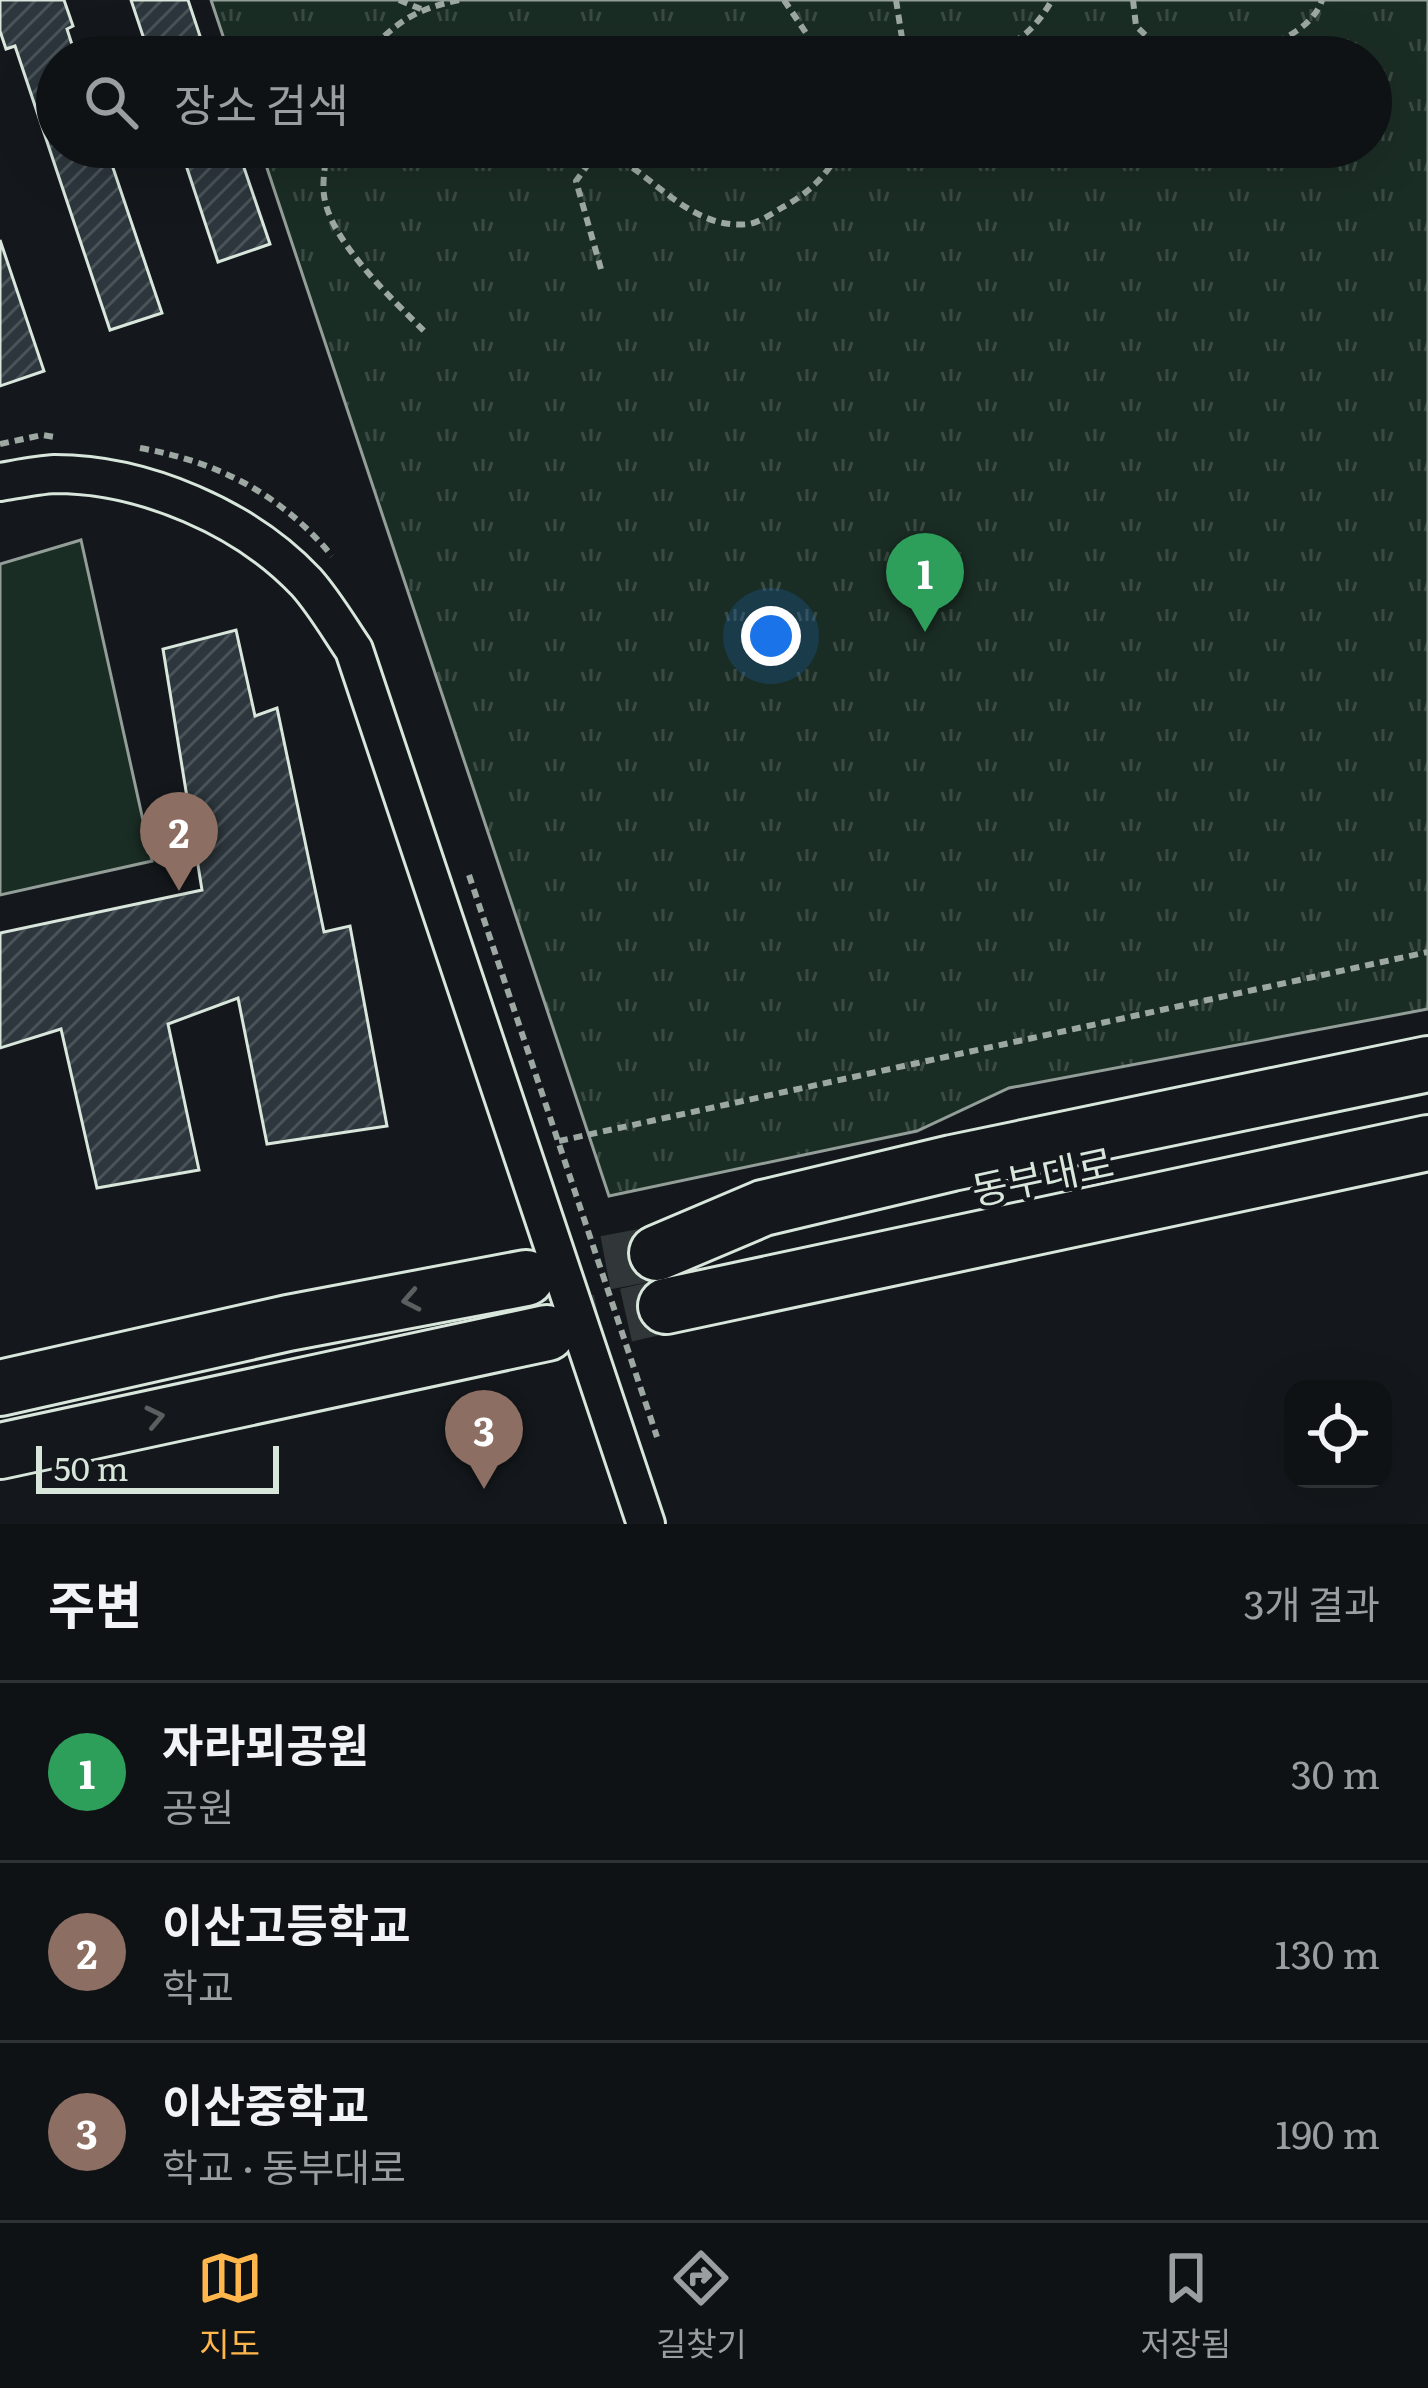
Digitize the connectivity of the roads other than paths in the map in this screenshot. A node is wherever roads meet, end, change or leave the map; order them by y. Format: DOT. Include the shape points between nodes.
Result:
graph roads {
  1 [pos="0,482"];
  2 [pos="1428,1064"];
  3 [pos="1428,1095"];
  4 [pos="1428,1143"];
  5 [pos="1428,1178"];
  6 [pos="526,1278"];
  7 [pos="547,1333"];
  8 [pos="0,1388"];
  9 [pos="0,1450"];
  10 [pos="646,1524"];
  1 -- 10 [label="street" via="56,474 143,487 198,506 306,582 354,650"];
  2 -- 3 [label="highway, 동부대로" via="763,1208 657,1253"];
  4 -- 5 [label="highway, 동부대로" via="666,1306 776,1311"];
  6 -- 8 [label="highway, one-way"];
  9 -- 7 [label="highway, one-way"];
}
